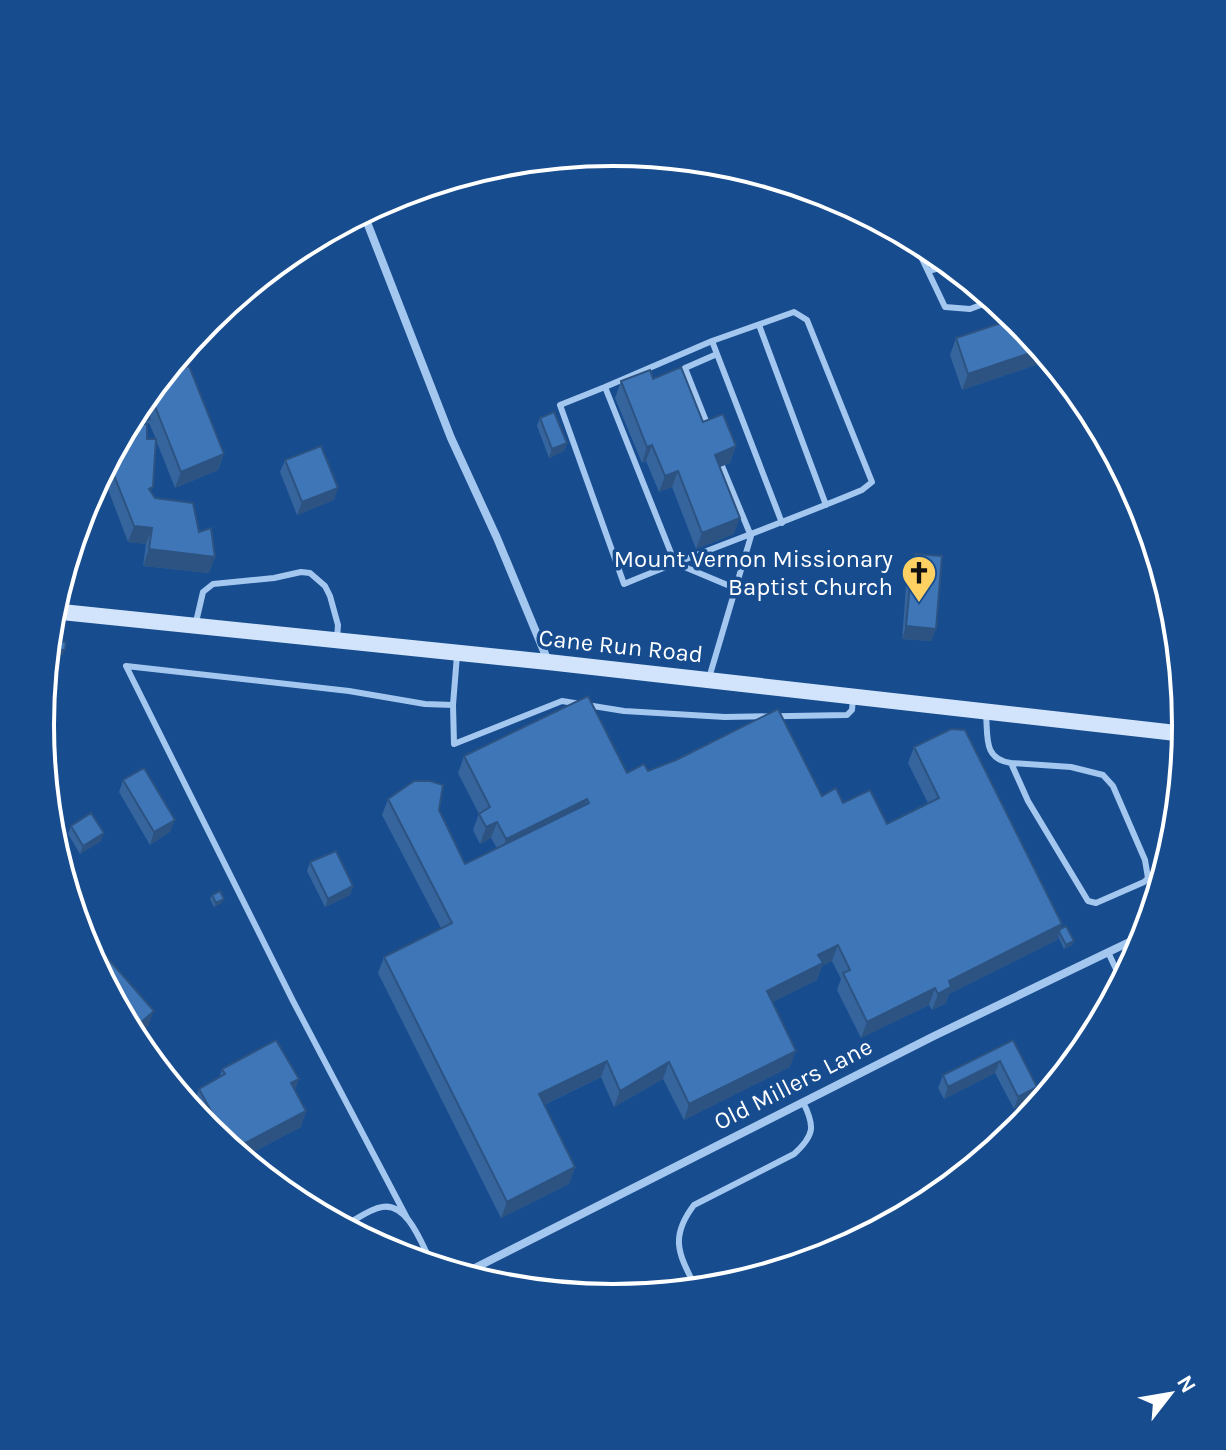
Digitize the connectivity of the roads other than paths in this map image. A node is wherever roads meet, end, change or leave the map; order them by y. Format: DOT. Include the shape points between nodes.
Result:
graph roads {
  1 [pos="367,223"];
  2 [pos="923,260"];
  3 [pos="936,269"];
  4 [pos="928,271"];
  5 [pos="982,305"];
  6 [pos="759,325"];
  7 [pos="712,341"];
  8 [pos="717,354"];
  9 [pos="605,387"];
  10 [pos="710,433"];
  11 [pos="722,466"];
  12 [pos="826,505"];
  13 [pos="782,523"];
  14 [pos="751,536"];
  15 [pos="675,563"];
  16 [pos="737,589"];
  17 [pos="66,612"];
  18 [pos="195,626"];
  19 [pos="337,641"];
  20 [pos="457,653"];
  21 [pos="548,662"];
  22 [pos="709,680"];
  23 [pos="853,696"];
  24 [pos="453,705"];
  25 [pos="985,711"];
  26 [pos="1172,732"];
  27 [pos="1011,763"];
  28 [pos="1127,944"];
  29 [pos="1108,952"];
  30 [pos="1116,968"];
  31 [pos="803,1102"];
  32 [pos="407,1218"];
  33 [pos="356,1221"];
  34 [pos="425,1251"];
  35 [pos="477,1267"];
  36 [pos="691,1278"];
  1 -- 21 [label="street" via="451,438"];
  2 -- 4 [label="lane"];
  3 -- 4 [label="lane"];
  4 -- 5 [label="lane" via="945,307"];
  6 -- 7 [label="lane"];
  6 -- 12 [label="lane"];
  6 -- 12 [label="lane" via="794,312 807,320 868,471 872,482"];
  7 -- 8 [label="lane"];
  7 -- 9 [label="lane"];
  8 -- 10 [label="lane" via="685,368"];
  8 -- 13 [label="lane"];
  9 -- 15 [label="lane"];
  9 -- 15 [label="lane" via="560,405 624,584"];
  11 -- 14 [label="lane"];
  12 -- 13 [label="lane"];
  13 -- 14 [label="lane"];
  14 -- 15 [label="lane"];
  14 -- 16 [label="lane"];
  15 -- 16 [label="lane"];
  16 -- 22 [label="lane"];
  17 -- 18 [label="main road, Cane Run Road"];
  18 -- 19 [label="main road, Cane Run Road"];
  18 -- 19 [label="lane" via="203,592 213,584 301,572 325,586 338,625"];
  19 -- 20 [label="main road, Cane Run Road"];
  20 -- 21 [label="main road, Cane Run Road"];
  20 -- 24 [label="lane"];
  21 -- 22 [label="main road, Cane Run Road"];
  22 -- 23 [label="main road, Cane Run Road"];
  23 -- 24 [label="lane" via="847,715 740,717 624,711 562,701 454,744"];
  23 -- 25 [label="main road, Cane Run Road"];
  24 -- 32 [label="lane" via="126,666"];
  25 -- 26 [label="main road, Cane Run Road"];
  25 -- 27 [label="lane" via="993,757"];
  27 -- 27 [label="lane" via="1088,901 1096,903 1148,878 1113,786 1103,775"];
  28 -- 29 [label="street, Old Millers Lane"];
  29 -- 30 [label="lane"];
  29 -- 31 [label="street, Old Millers Lane"];
  31 -- 35 [label="street, Old Millers Lane"];
  31 -- 36 [label="lane" via="812,1131 805,1144 694,1205 686,1216 679,1253"];
  32 -- 33 [label="lane" via="394,1207 381,1207"];
  32 -- 34 [label="lane"];
}
